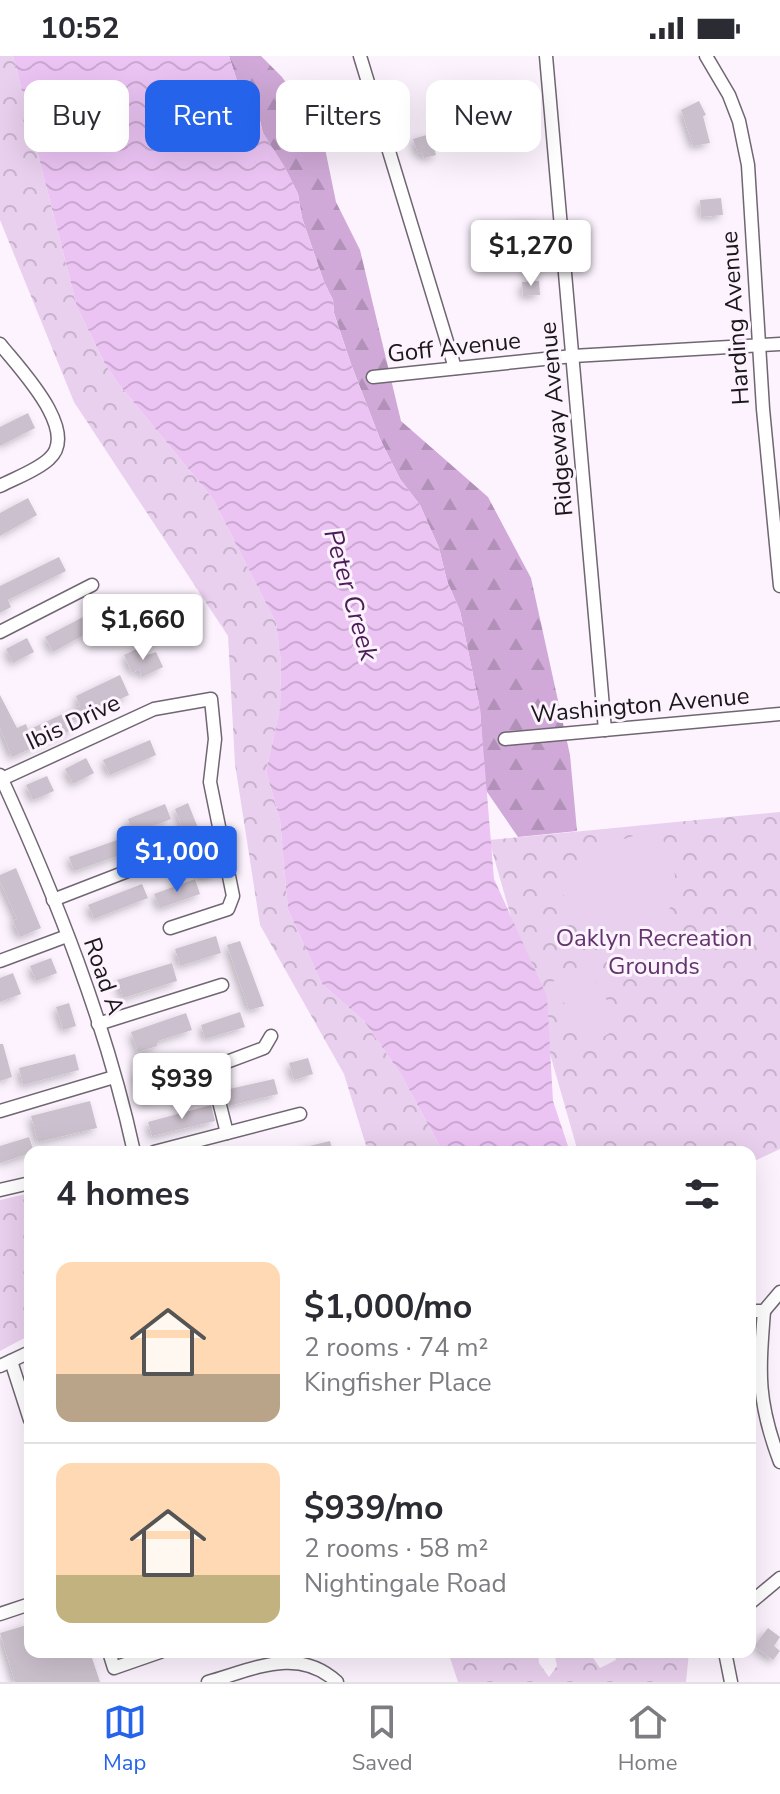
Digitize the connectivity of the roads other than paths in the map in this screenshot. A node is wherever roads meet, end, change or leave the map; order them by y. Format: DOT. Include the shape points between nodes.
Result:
graph roads {
  1 [pos="360,56"];
  2 [pos="546,56"];
  3 [pos="706,56"];
  4 [pos="0,344"];
  5 [pos="780,344"];
  6 [pos="758,346"];
  7 [pos="573,356"];
  8 [pos="455,368"];
  9 [pos="373,377"];
  10 [pos="0,486"];
  11 [pos="92,585"];
  12 [pos="780,586"];
  13 [pos="0,632"];
  14 [pos="780,714"];
  15 [pos="605,730"];
  16 [pos="505,739"];
  17 [pos="1,777"];
  18 [pos="177,852"];
  19 [pos="53,900"];
  20 [pos="170,928"];
  21 [pos="67,936"];
  22 [pos="0,961"];
  23 [pos="222,985"];
  24 [pos="98,1024"];
  25 [pos="271,1036"];
  26 [pos="114,1077"];
  27 [pos="0,1111"];
  28 [pos="300,1114"];
  29 [pos="227,1133"];
  30 [pos="132,1146"];
  31 [pos="177,1146"];
  32 [pos="24,1184"];
  33 [pos="0,1190"];
  34 [pos="780,1292"];
  35 [pos="756,1311"];
  36 [pos="764,1311"];
  37 [pos="24,1355"];
  38 [pos="6,1364"];
  39 [pos="24,1406"];
  40 [pos="780,1460"];
  41 [pos="780,1578"];
  42 [pos="756,1598"];
  43 [pos="24,1606"];
  44 [pos="0,1614"];
  45 [pos="111,1658"];
  46 [pos="143,1658"];
  47 [pos="726,1658"];
  48 [pos="208,1682"];
  49 [pos="337,1682"];
  50 [pos="731,1682"];
  1 -- 8 [label="street"];
  2 -- 7 [label="street, Ridgeway Avenue"];
  3 -- 6 [label="street, Harding Avenue" via="729,95 748,165"];
  4 -- 10 [label="street" via="48,408 58,430 49,459"];
  5 -- 6 [label="street, Goff Avenue"];
  6 -- 7 [label="street, Goff Avenue"];
  6 -- 12 [label="street, Harding Avenue"];
  7 -- 8 [label="street, Goff Avenue"];
  7 -- 15 [label="street, Ridgeway Avenue"];
  8 -- 9 [label="street, Goff Avenue"];
  11 -- 13 [label="street"];
  14 -- 15 [label="street, Washington Avenue"];
  15 -- 16 [label="street, Washington Avenue"];
  17 -- 19 [label="street, Road A"];
  17 -- 20 [label="street, Ibis Drive" via="154,709 211,699 215,739 210,782 233,890 231,903 228,909"];
  18 -- 19 [label="street"];
  19 -- 21 [label="street, Road A"];
  21 -- 22 [label="street"];
  21 -- 24 [label="street, Road A"];
  23 -- 24 [label="street"];
  24 -- 26 [label="street, Road A"];
  25 -- 29 [label="street" via="264,1048 211,1070"];
  26 -- 27 [label="street"];
  26 -- 30 [label="street, Road A"];
  28 -- 29 [label="street"];
  29 -- 31 [label="street"];
  32 -- 33 [label="street"];
  34 -- 36 [label="street"];
  35 -- 36 [label="street"];
  36 -- 40 [label="street" via="760,1391"];
  37 -- 38 [label="street"];
  38 -- 39 [label="street"];
  41 -- 42 [label="street"];
  43 -- 44 [label="street"];
  45 -- 46 [label="street" via="114,1668"];
  47 -- 50 [label="street"];
  48 -- 49 [label="street" via="293,1661 324,1670"];
}
